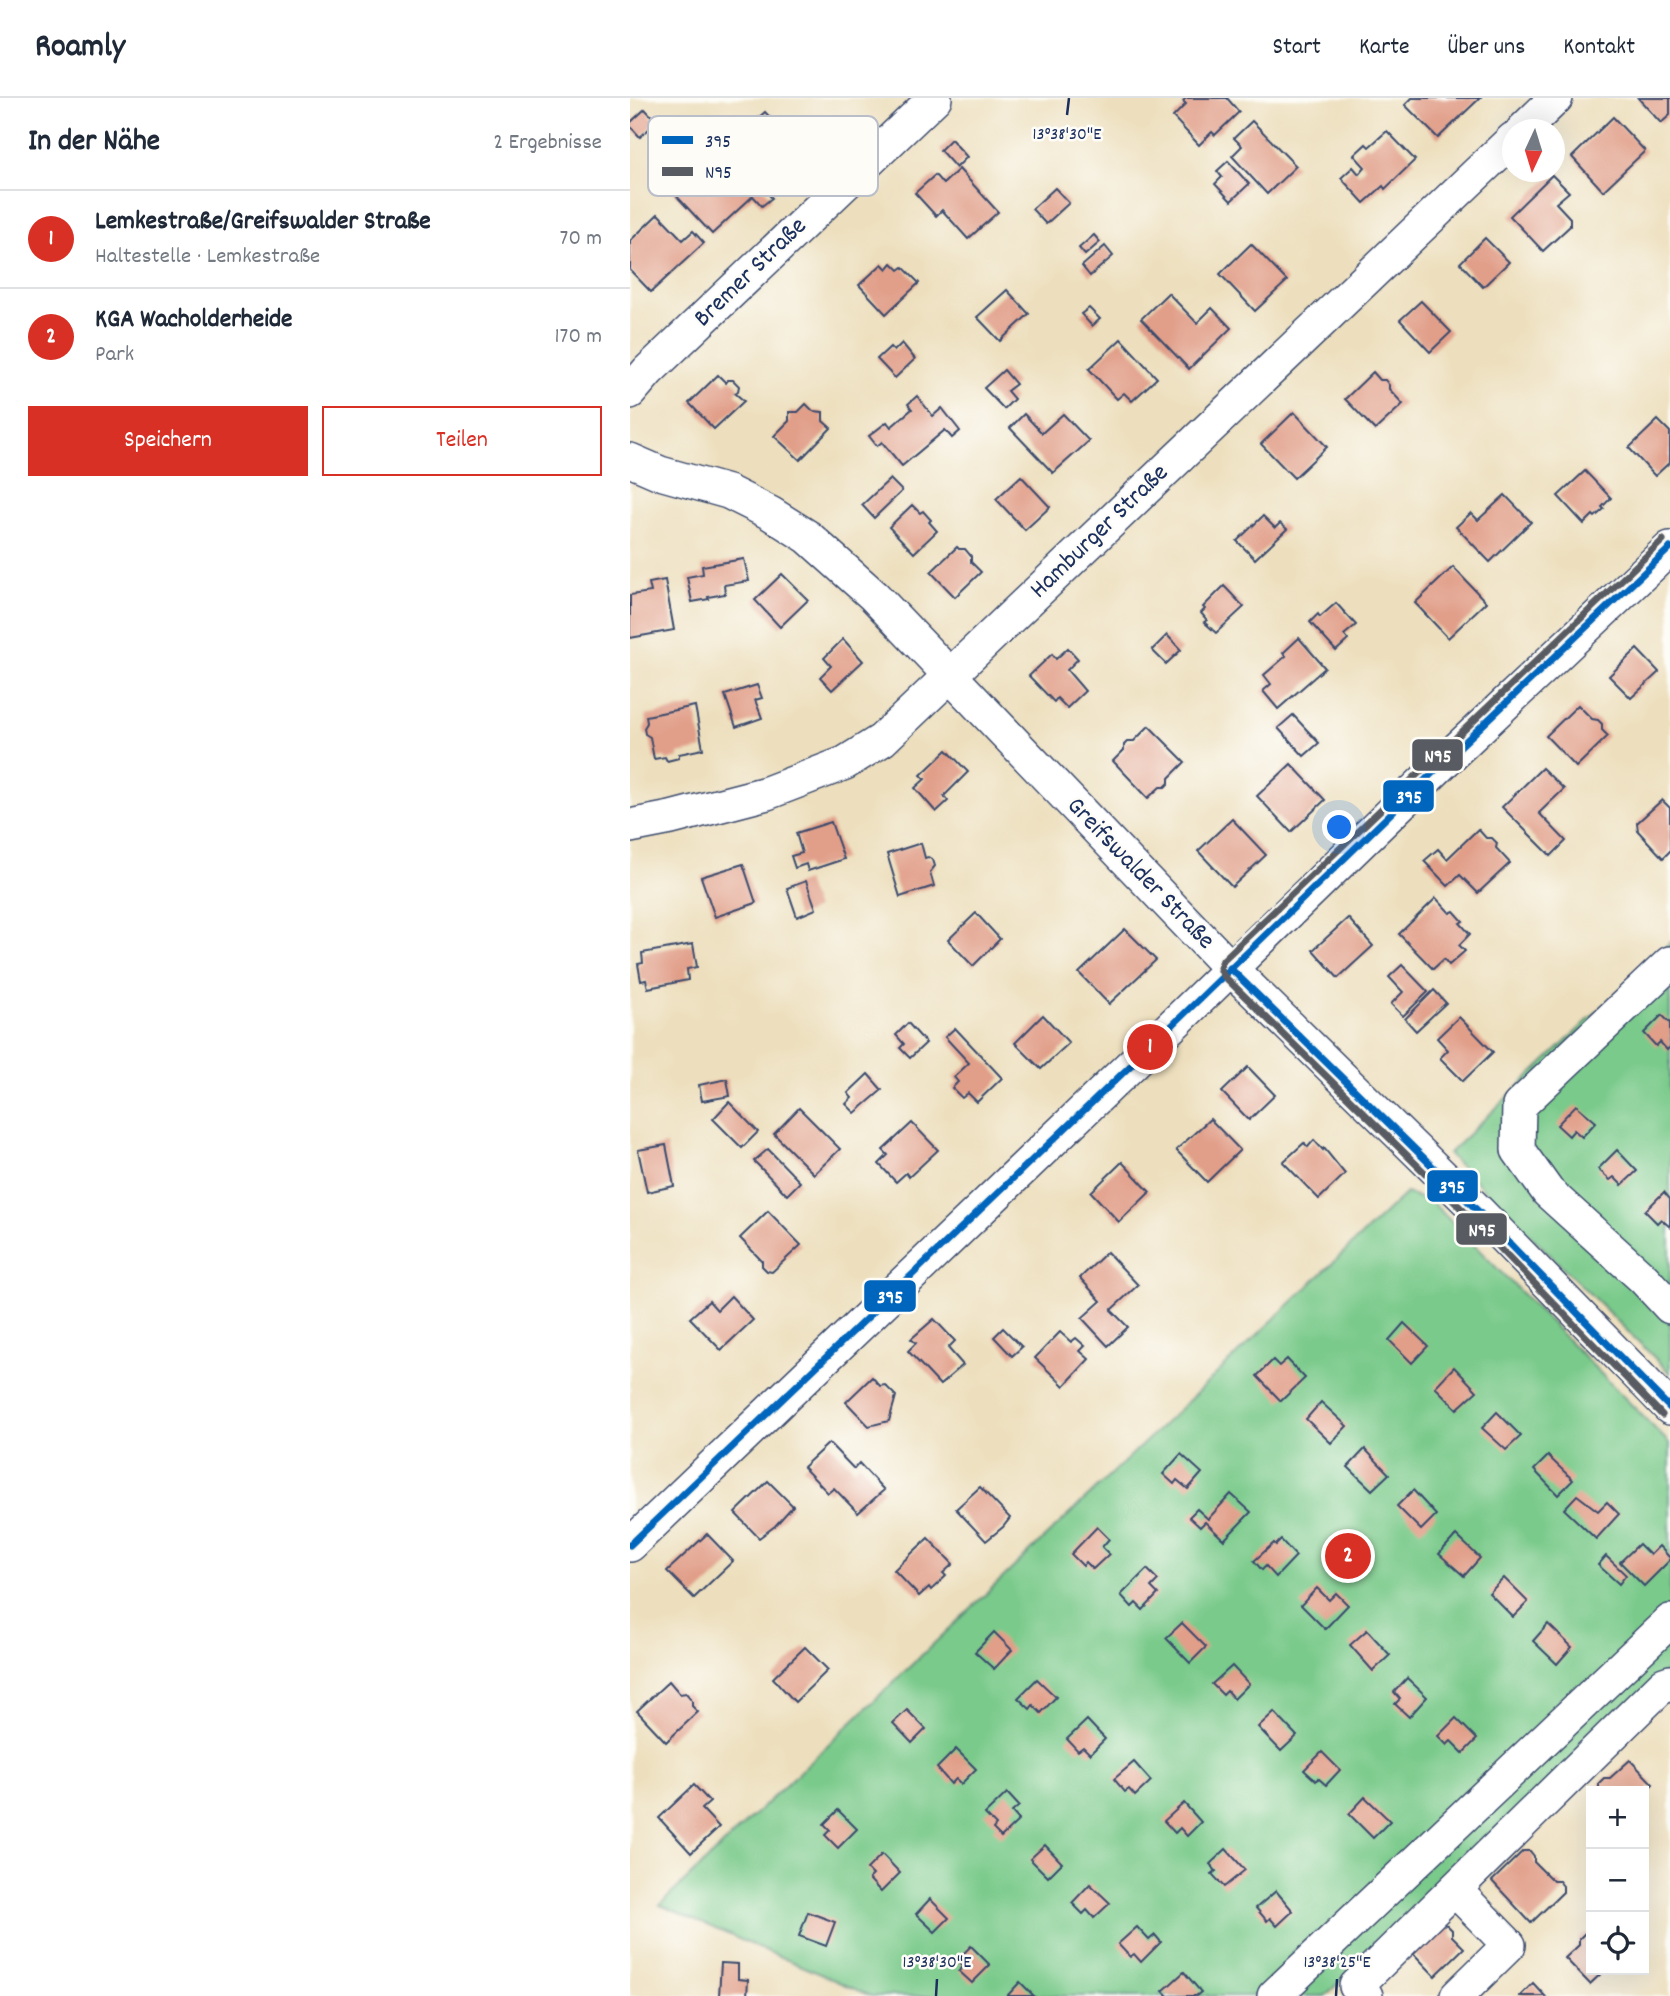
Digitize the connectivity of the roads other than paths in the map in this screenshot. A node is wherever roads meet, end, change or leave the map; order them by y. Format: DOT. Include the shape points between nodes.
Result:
graph roads {
  1 [pos="935,98"];
  2 [pos="1556,98"];
  3 [pos="1534,119"];
  4 [pos="1502,149"];
  5 [pos="878,151"];
  6 [pos="830,196"];
  7 [pos="630,392"];
  8 [pos="630,460"];
  9 [pos="1670,548"];
  10 [pos="950,676"];
  11 [pos="630,826"];
  12 [pos="1670,963"];
  13 [pos="1230,968"];
  14 [pos="1670,1307"];
  15 [pos="1670,1408"];
  16 [pos="630,1545"];
  17 [pos="1670,1621"];
  18 [pos="1670,1682"];
  19 [pos="1455,1890"];
  20 [pos="1274,1996"];
  21 [pos="1366,1996"];
  22 [pos="1457,1996"];
  1 -- 5 [label="street, Bremer Straße"];
  2 -- 3 [label="street"];
  4 -- 10 [label="street, Hamburger Straße"];
  6 -- 7 [label="street, Bremer Straße"];
  8 -- 10 [label="street, Greifswalder Straße" via="728,492 808,537 874,596"];
  9 -- 13 [label="street"];
  10 -- 11 [label="street, Hamburger Straße" via="882,740 845,763 767,793"];
  10 -- 13 [label="street, Greifswalder Straße"];
  12 -- 14 [label="street" via="1519,1106 1518,1150 1548,1192"];
  13 -- 15 [label="street, Greifswalder Straße" via="1478,1211"];
  13 -- 16 [label="street"];
  17 -- 20 [label="street"];
  18 -- 19 [label="street"];
  19 -- 21 [label="street" via="1356,1986"];
  19 -- 22 [label="street" via="1509,1945"];
}
